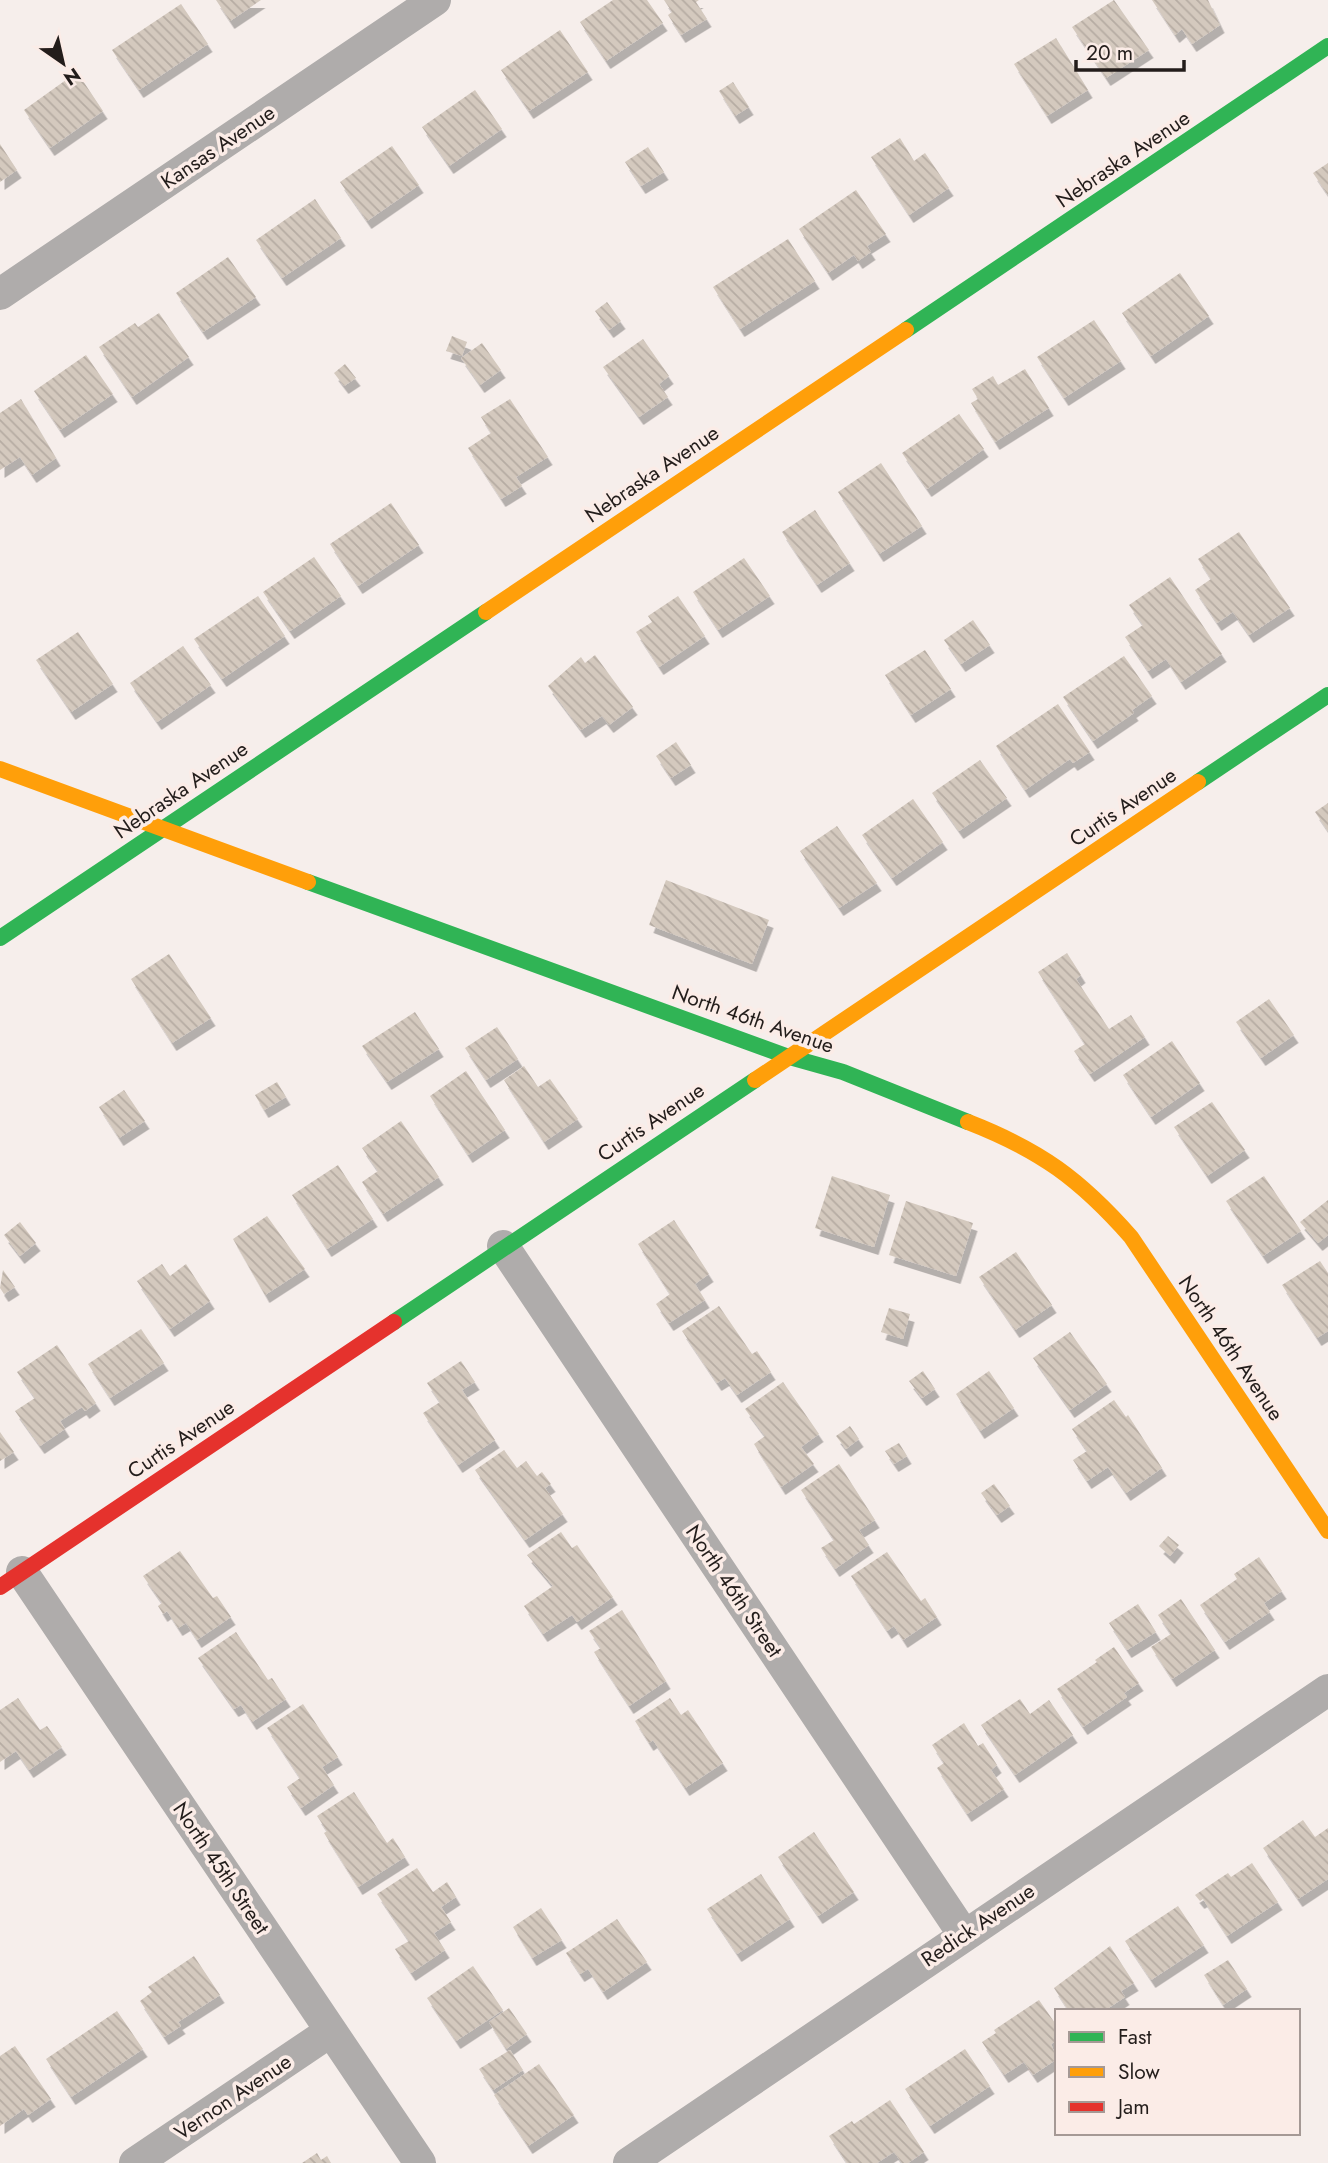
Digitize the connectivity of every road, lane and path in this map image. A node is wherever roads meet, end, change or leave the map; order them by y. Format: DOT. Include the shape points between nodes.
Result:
graph roads {
  1 [pos="436,0"];
  2 [pos="1328,46"];
  3 [pos="0,294"];
  4 [pos="1328,695"];
  5 [pos="0,769"];
  6 [pos="163,828"];
  7 [pos="0,938"];
  8 [pos="786,1056"];
  9 [pos="503,1246"];
  10 [pos="1328,1531"];
  11 [pos="11,1580"];
  12 [pos="1328,1690"];
  13 [pos="964,1935"];
  14 [pos="331,2031"];
  15 [pos="135,2163"];
  16 [pos="420,2163"];
  17 [pos="629,2163"];
  1 -- 3 [label="street, Kansas Avenue"];
  2 -- 6 [label="street, Nebraska Avenue"];
  4 -- 8 [label="street, Curtis Avenue"];
  5 -- 6 [label="street, North 46th Avenue"];
  6 -- 7 [label="street, Nebraska Avenue"];
  6 -- 8 [label="street, North 46th Avenue"];
  8 -- 9 [label="street, Curtis Avenue"];
  8 -- 10 [label="street, North 46th Avenue" via="842,1072 1009,1138 1052,1162 1097,1198 1131,1237"];
  9 -- 11 [label="street, Curtis Avenue"];
  9 -- 13 [label="street, North 46th Street"];
  11 -- 14 [label="street, North 45th Street"];
  12 -- 13 [label="street, Redick Avenue"];
  13 -- 17 [label="street, Redick Avenue"];
  14 -- 15 [label="street, Vernon Avenue"];
  14 -- 16 [label="street, North 45th Street"];
}
